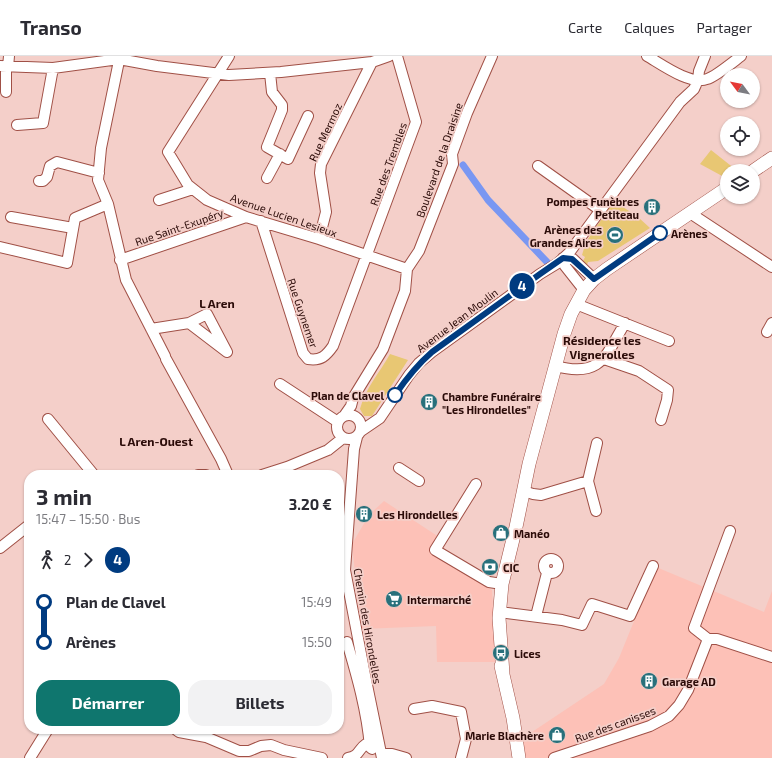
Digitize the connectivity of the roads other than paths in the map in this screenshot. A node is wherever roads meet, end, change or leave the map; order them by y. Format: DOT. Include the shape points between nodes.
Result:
graph roads {
  1 [pos="9,56"];
  2 [pos="228,56"];
  3 [pos="389,56"];
  4 [pos="397,56"];
  5 [pos="485,56"];
  6 [pos="492,56"];
  7 [pos="647,56"];
  8 [pos="705,56"];
  9 [pos="741,56"];
  10 [pos="120,58"];
  11 [pos="103,59"];
  12 [pos="337,61"];
  13 [pos="372,62"];
  14 [pos="5,66"];
  15 [pos="53,68"];
  16 [pos="270,72"];
  17 [pos="484,73"];
  18 [pos="218,74"];
  19 [pos="698,80"];
  20 [pos="6,92"];
  21 [pos="308,116"];
  22 [pos="17,125"];
  23 [pos="280,154"];
  24 [pos="772,158"];
  25 [pos="538,166"];
  26 [pos="760,166"];
  27 [pos="98,173"];
  28 [pos="267,178"];
  29 [pos="39,181"];
  30 [pos="193,189"];
  31 [pos="720,193"];
  32 [pos="159,200"];
  33 [pos="108,204"];
  34 [pos="600,210"];
  35 [pos="690,213"];
  36 [pos="11,217"];
  37 [pos="246,217"];
  38 [pos="261,221"];
  39 [pos="73,228"];
  40 [pos="319,239"];
  41 [pos="0,247"];
  42 [pos="367,256"];
  43 [pos="563,258"];
  44 [pos="120,260"];
  45 [pos="772,266"];
  46 [pos="407,269"];
  47 [pos="594,279"];
  48 [pos="584,290"];
  49 [pos="576,304"];
  50 [pos="189,323"];
  51 [pos="625,323"];
  52 [pos="151,328"];
  53 [pos="669,341"];
  54 [pos="604,359"];
  55 [pos="555,366"];
  56 [pos="280,384"];
  57 [pos="355,414"];
  58 [pos="48,419"];
  59 [pos="341,419"];
  60 [pos="661,420"];
  61 [pos="373,424"];
  62 [pos="349,436"];
  63 [pos="597,443"];
  64 [pos="399,468"];
  65 [pos="90,470"];
  66 [pos="226,470"];
  67 [pos="276,470"];
  68 [pos="419,481"];
  69 [pos="588,482"];
  70 [pos="476,484"];
  71 [pos="523,491"];
  72 [pos="596,511"];
  73 [pos="24,530"];
  74 [pos="730,531"];
  75 [pos="0,548"];
  76 [pos="653,566"];
  77 [pos="547,573"];
  78 [pos="500,584"];
  79 [pos="499,612"];
  80 [pos="536,616"];
  81 [pos="708,639"];
  82 [pos="347,642"];
  83 [pos="772,657"];
  84 [pos="503,674"];
  85 [pos="414,709"];
  86 [pos="45,734"];
  87 [pos="188,734"];
  88 [pos="370,747"];
  89 [pos="382,757"];
  90 [pos="30,758"];
  91 [pos="322,758"];
  92 [pos="348,758"];
  93 [pos="406,758"];
  94 [pos="461,758"];
  95 [pos="519,758"];
  96 [pos="554,758"];
  1 -- 14 [label="street"];
  2 -- 18 [label="street, Avenue Lucien Lesieux"];
  3 -- 13 [label="street"];
  4 -- 42 [label="street, Rue des Trembles" via="416,122"];
  5 -- 17 [label="street, Boulevard de la Draisine"];
  6 -- 17 [label="street, Boulevard de la Draisine"];
  7 -- 19 [label="street" via="686,78"];
  8 -- 19 [label="street"];
  9 -- 19 [label="street" via="707,80"];
  10 -- 11 [label="street"];
  10 -- 18 [label="street"];
  10 -- 27 [label="street"];
  11 -- 15 [label="street"];
  12 -- 13 [label="street"];
  12 -- 16 [label="street"];
  13 -- 40 [label="street, Rue Mermoz" via="321,164 326,212"];
  14 -- 15 [label="street"];
  14 -- 20 [label="street"];
  15 -- 22 [label="street" via="43,123"];
  16 -- 18 [label="street"];
  16 -- 23 [label="street" via="272,92 282,105 282,110 267,146"];
  17 -- 46 [label="street, Boulevard de la Draisine" via="452,154 453,164 419,251"];
  18 -- 30 [label="street, Avenue Lucien Lesieux" via="168,152"];
  19 -- 34 [label="street, Avenue Jean Moulin" via="694,89 680,102"];
  21 -- 23 [label="street" via="288,159"];
  23 -- 28 [label="street"];
  24 -- 26 [label="main road"];
  25 -- 34 [label="street"];
  27 -- 29 [label="street" via="57,162 50,166 47,177"];
  27 -- 33 [label="street" via="98,180"];
  30 -- 32 [label="street"];
  30 -- 37 [label="street, Avenue Lucien Lesieux" via="206,200"];
  31 -- 35 [label="main road"];
  33 -- 39 [label="street" via="75,218"];
  33 -- 44 [label="street"];
  34 -- 43 [label="street, Avenue Jean Moulin" via="570,253"];
  35 -- 45 [label="street"];
  35 -- 47 [label="main road"];
  36 -- 39 [label="street"];
  37 -- 38 [label="street, Avenue Lucien Lesieux"];
  37 -- 44 [label="street, Rue Saint-Exupéry"];
  38 -- 40 [label="street, Avenue Lucien Lesieux"];
  38 -- 42 [label="street, Rue Guynemer" via="302,353 308,359 319,359 327,355 333,346"];
  39 -- 41 [label="street" via="67,263"];
  40 -- 42 [label="street, Avenue Lucien Lesieux"];
  42 -- 46 [label="street, Avenue Lucien Lesieux"];
  43 -- 47 [label="street" via="572,259"];
  43 -- 48 [label="street" via="565,266"];
  43 -- 61 [label="street, Avenue Jean Moulin" via="419,363"];
  44 -- 52 [label="street" via="126,280"];
  46 -- 57 [label="street, Boulevard de la Draisine" via="405,291 390,331 381,352 353,398"];
  47 -- 48 [label="main road"];
  48 -- 49 [label="main road"];
  49 -- 51 [label="street"];
  49 -- 55 [label="main road"];
  50 -- 52 [label="street"];
  51 -- 53 [label="street"];
  51 -- 54 [label="street"];
  52 -- 66 [label="street"];
  54 -- 55 [label="street" via="590,368"];
  54 -- 60 [label="street" via="639,371 668,390"];
  55 -- 71 [label="main road"];
  56 -- 59 [label="street"];
  57 -- 59 [label="street"];
  57 -- 61 [label="street"];
  57 -- 62 [label="street" via="361,424"];
  58 -- 65 [label="street"];
  59 -- 62 [label="street" via="337,428"];
  61 -- 62 [label="street, Avenue Jean Moulin"];
  62 -- 67 [label="street, Avenue Jean Moulin" via="328,450"];
  62 -- 89 [label="street, Chemin des Hirondelles" via="354,449 345,570"];
  63 -- 69 [label="street"];
  64 -- 68 [label="street"];
  69 -- 71 [label="street" via="541,495"];
  69 -- 72 [label="street"];
  70 -- 78 [label="street" via="435,550 489,582"];
  71 -- 78 [label="main road" via="512,526"];
  73 -- 75 [label="street"];
  74 -- 81 [label="street" via="694,628"];
  76 -- 80 [label="street" via="630,616 592,604 582,625"];
  77 -- 80 [label="street"];
  78 -- 79 [label="main road"];
  78 -- 84 [label="main road" via="494,611 495,640"];
  79 -- 80 [label="street"];
  79 -- 84 [label="main road"];
  81 -- 83 [label="street" via="717,639"];
  81 -- 96 [label="street, Rue des canisses" via="688,690 669,716 650,726"];
  82 -- 88 [label="street" via="363,702"];
  84 -- 95 [label="main road"];
  85 -- 94 [label="street" via="432,706 461,712 466,739"];
  86 -- 90 [label="street"];
  87 -- 91 [label="street" via="220,742 239,751 271,746"];
  88 -- 89 [label="street"];
  88 -- 92 [label="street" via="366,744 358,754"];
  89 -- 93 [label="street" via="392,754"];
}
